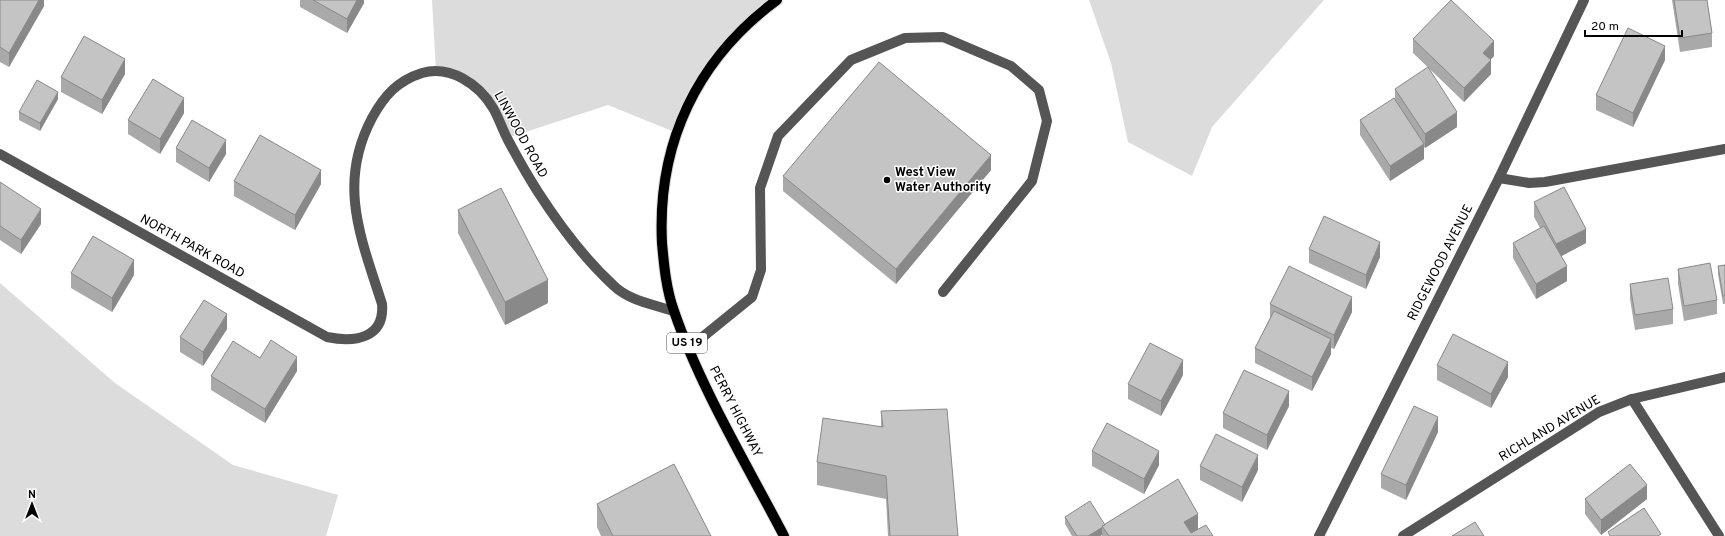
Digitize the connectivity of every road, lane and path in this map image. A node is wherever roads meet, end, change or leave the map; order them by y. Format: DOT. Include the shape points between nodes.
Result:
graph roads {
  1 [pos="777,0"];
  2 [pos="1584,0"];
  3 [pos="1725,149"];
  4 [pos="0,154"];
  5 [pos="1499,178"];
  6 [pos="943,292"];
  7 [pos="673,311"];
  8 [pos="374,330"];
  9 [pos="689,348"];
  10 [pos="1725,377"];
  11 [pos="1632,399"];
  12 [pos="784,536"];
  13 [pos="1319,536"];
  14 [pos="1403,536"];
  15 [pos="1720,536"];
  1 -- 7 [label="main road, PERRY HIGHWAY / US 19" via="734,36 716,59 700,82 677,133 668,163 662,224 666,277"];
  2 -- 5 [label="street, RIDGEWOOD AVENUE"];
  3 -- 5 [label="street" via="1545,182 1529,183"];
  4 -- 8 [label="street, NORTH PARK ROAD" via="327,338 352,340"];
  5 -- 13 [label="street, RIDGEWOOD AVENUE"];
  6 -- 9 [label="street" via="1032,180 1047,121 1039,90 1011,66 943,37 905,38 851,60 778,136 760,188 761,270 752,297"];
  7 -- 8 [label="street, LINWOOD ROAD" via="627,296 612,284 581,250 539,193 522,167 486,97 457,75 436,71 414,76 392,89 380,103 361,143 356,161 353,180 356,218 383,313 380,323"];
  7 -- 9 [label="main road, PERRY HIGHWAY / US 19"];
  9 -- 12 [label="main road, PERRY HIGHWAY / US 19"];
  10 -- 11 [label="street, RICHLAND AVENUE"];
  11 -- 14 [label="street, RICHLAND AVENUE" via="1599,412"];
  11 -- 15 [label="street"];
}
